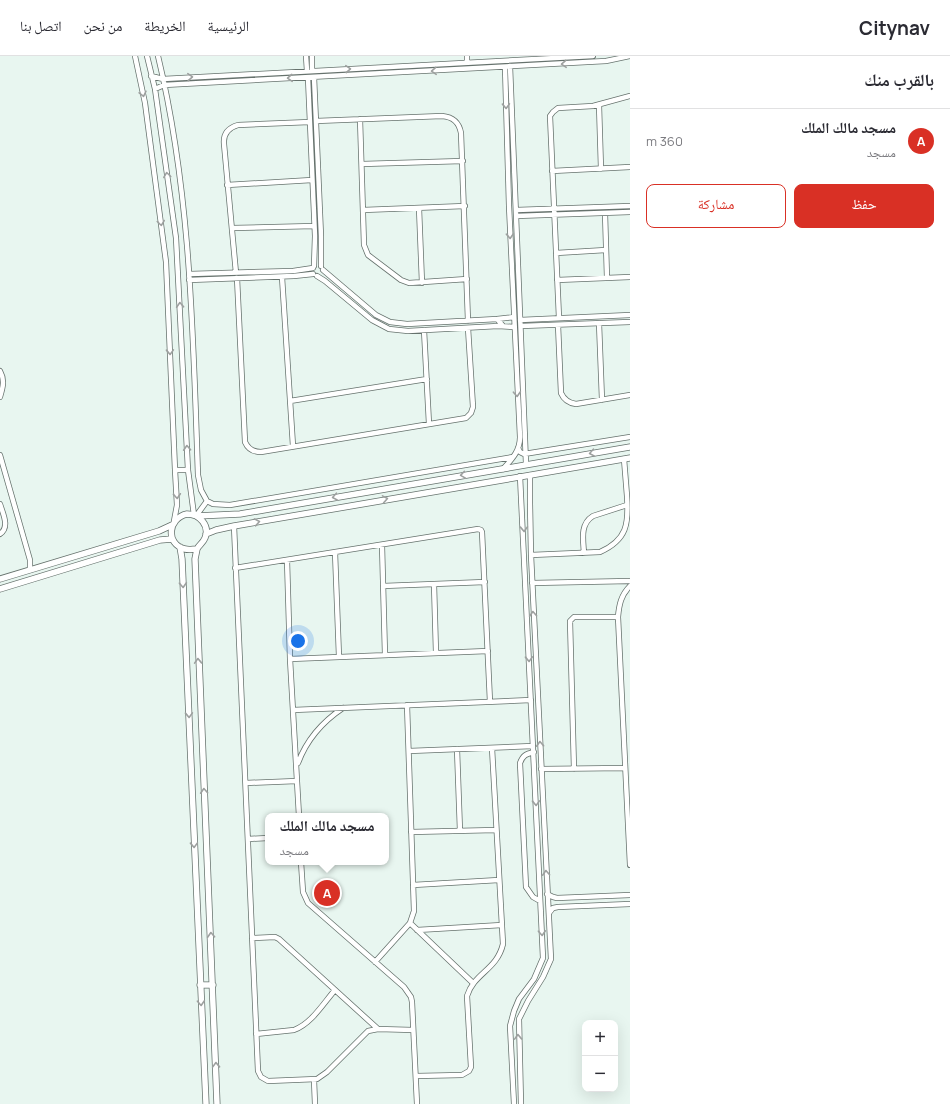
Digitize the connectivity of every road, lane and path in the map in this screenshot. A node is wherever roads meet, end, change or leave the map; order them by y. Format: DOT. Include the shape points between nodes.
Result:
graph roads {
  1 [pos="135,56"];
  2 [pos="147,56"];
  3 [pos="158,56"];
  4 [pos="306,56"];
  5 [pos="312,56"];
  6 [pos="467,56"];
  7 [pos="593,56"];
  8 [pos="630,56"];
  9 [pos="503,58"];
  10 [pos="512,58"];
  11 [pos="467,62"];
  12 [pos="507,67"];
  13 [pos="310,71"];
  14 [pos="151,76"];
  15 [pos="314,77"];
  16 [pos="308,78"];
  17 [pos="163,79"];
  18 [pos="164,85"];
  19 [pos="155,89"];
  20 [pos="630,96"];
  21 [pos="599,105"];
  22 [pos="360,119"];
  23 [pos="310,122"];
  24 [pos="316,122"];
  25 [pos="463,161"];
  26 [pos="362,164"];
  27 [pos="630,167"];
  28 [pos="601,169"];
  29 [pos="552,171"];
  30 [pos="312,180"];
  31 [pos="228,185"];
  32 [pos="465,206"];
  33 [pos="630,206"];
  34 [pos="419,208"];
  35 [pos="554,209"];
  36 [pos="363,210"];
  37 [pos="516,210"];
  38 [pos="630,212"];
  39 [pos="605,213"];
  40 [pos="554,215"];
  41 [pos="516,216"];
  42 [pos="314,226"];
  43 [pos="232,228"];
  44 [pos="606,250"];
  45 [pos="556,253"];
  46 [pos="511,264"];
  47 [pos="518,264"];
  48 [pos="313,267"];
  49 [pos="322,268"];
  50 [pos="236,273"];
  51 [pos="189,274"];
  52 [pos="315,275"];
  53 [pos="282,277"];
  54 [pos="630,277"];
  55 [pos="237,278"];
  56 [pos="607,278"];
  57 [pos="467,279"];
  58 [pos="189,280"];
  59 [pos="557,280"];
  60 [pos="422,282"];
  61 [pos="630,314"];
  62 [pos="514,317"];
  63 [pos="559,318"];
  64 [pos="497,319"];
  65 [pos="520,320"];
  66 [pos="468,321"];
  67 [pos="630,322"];
  68 [pos="599,323"];
  69 [pos="558,325"];
  70 [pos="503,326"];
  71 [pos="521,326"];
  72 [pos="514,327"];
  73 [pos="468,328"];
  74 [pos="424,330"];
  75 [pos="522,369"];
  76 [pos="516,370"];
  77 [pos="0,371"];
  78 [pos="427,379"];
  79 [pos="630,395"];
  80 [pos="0,397"];
  81 [pos="290,400"];
  82 [pos="602,400"];
  83 [pos="429,424"];
  84 [pos="630,437"];
  85 [pos="293,446"];
  86 [pos="630,447"];
  87 [pos="518,448"];
  88 [pos="526,454"];
  89 [pos="0,455"];
  90 [pos="513,457"];
  91 [pos="627,458"];
  92 [pos="526,464"];
  93 [pos="503,469"];
  94 [pos="175,470"];
  95 [pos="188,470"];
  96 [pos="530,475"];
  97 [pos="520,476"];
  98 [pos="207,502"];
  99 [pos="522,503"];
  100 [pos="530,503"];
  101 [pos="0,504"];
  102 [pos="628,505"];
  103 [pos="196,516"];
  104 [pos="173,523"];
  105 [pos="234,526"];
  106 [pos="0,534"];
  107 [pos="206,534"];
  108 [pos="135,538"];
  109 [pos="172,539"];
  110 [pos="382,545"];
  111 [pos="138,546"];
  112 [pos="180,547"];
  113 [pos="197,549"];
  114 [pos="335,552"];
  115 [pos="584,553"];
  116 [pos="531,555"];
  117 [pos="287,560"];
  118 [pos="236,568"];
  119 [pos="30,570"];
  120 [pos="0,579"];
  121 [pos="630,581"];
  122 [pos="485,582"];
  123 [pos="532,583"];
  124 [pos="434,584"];
  125 [pos="383,586"];
  126 [pos="630,586"];
  127 [pos="0,589"];
  128 [pos="618,617"];
  129 [pos="488,651"];
  130 [pos="436,653"];
  131 [pos="385,655"];
  132 [pos="339,657"];
  133 [pos="290,658"];
  134 [pos="531,700"];
  135 [pos="490,702"];
  136 [pos="407,706"];
  137 [pos="343,708"];
  138 [pos="293,710"];
  139 [pos="533,746"];
  140 [pos="492,748"];
  141 [pos="457,749"];
  142 [pos="409,751"];
  143 [pos="534,752"];
  144 [pos="628,762"];
  145 [pos="297,766"];
  146 [pos="574,768"];
  147 [pos="625,768"];
  148 [pos="541,769"];
  149 [pos="297,781"];
  150 [pos="246,783"];
  151 [pos="542,789"];
  152 [pos="535,790"];
  153 [pos="299,813"];
  154 [pos="496,830"];
  155 [pos="460,831"];
  156 [pos="411,832"];
  157 [pos="265,838"];
  158 [pos="248,839"];
  159 [pos="301,865"];
  160 [pos="630,865"];
  161 [pos="499,880"];
  162 [pos="413,885"];
  163 [pos="547,894"];
  164 [pos="630,895"];
  165 [pos="540,901"];
  166 [pos="630,904"];
  167 [pos="548,913"];
  168 [pos="410,923"];
  169 [pos="502,925"];
  170 [pos="418,930"];
  171 [pos="252,938"];
  172 [pos="375,962"];
  173 [pos="473,983"];
  174 [pos="200,985"];
  175 [pos="213,985"];
  176 [pos="335,990"];
  177 [pos="378,1029"];
  178 [pos="414,1030"];
  179 [pos="256,1034"];
  180 [pos="512,1063"];
  181 [pos="519,1063"];
  182 [pos="416,1076"];
  183 [pos="314,1080"];
  184 [pos="206,1104"];
  185 [pos="218,1104"];
  186 [pos="315,1104"];
  187 [pos="417,1104"];
  188 [pos="514,1104"];
  189 [pos="521,1104"];
  1 -- 94 [label="street, one-way" via="145,103 166,262"];
  2 -- 14 [label="street"];
  3 -- 17 [label="street"];
  4 -- 13 [label="street"];
  5 -- 13 [label="street"];
  6 -- 11 [label="street"];
  7 -- 10 [label="street"];
  8 -- 12 [label="street, one-way" via="606,61"];
  9 -- 10 [label="street"];
  9 -- 11 [label="street"];
  13 -- 11 [label="street, one-way"];
  12 -- 15 [label="street, one-way"];
  12 -- 37 [label="street"];
  12 -- 46 [label="street, one-way"];
  17 -- 13 [label="street, one-way"];
  14 -- 17 [label="street"];
  14 -- 19 [label="street"];
  15 -- 16 [label="street"];
  15 -- 24 [label="street"];
  16 -- 18 [label="street, one-way"];
  16 -- 23 [label="street"];
  17 -- 18 [label="street"];
  18 -- 19 [label="street"];
  18 -- 51 [label="street" via="179,169"];
  95 -- 19 [label="street, one-way" via="176,238"];
  20 -- 21 [label="street"];
  21 -- 28 [label="street"];
  21 -- 29 [label="street" via="558,108 551,113"];
  22 -- 24 [label="street"];
  22 -- 25 [label="street" via="450,117 460,128"];
  22 -- 26 [label="street"];
  23 -- 30 [label="street"];
  23 -- 31 [label="street" via="238,125 228,129 223,139"];
  24 -- 49 [label="street"];
  25 -- 26 [label="street"];
  25 -- 32 [label="street"];
  26 -- 36 [label="street"];
  27 -- 28 [label="street"];
  28 -- 29 [label="street"];
  29 -- 35 [label="street"];
  30 -- 31 [label="street"];
  30 -- 42 [label="street"];
  31 -- 43 [label="street"];
  32 -- 34 [label="street"];
  32 -- 57 [label="street"];
  33 -- 35 [label="street"];
  34 -- 36 [label="street"];
  34 -- 60 [label="street"];
  35 -- 37 [label="street"];
  35 -- 40 [label="street"];
  36 -- 60 [label="street" via="364,245 368,255 401,280 409,283"];
  37 -- 41 [label="street"];
  38 -- 39 [label="street"];
  39 -- 40 [label="street"];
  39 -- 44 [label="street"];
  40 -- 41 [label="street"];
  40 -- 45 [label="street"];
  41 -- 47 [label="street"];
  42 -- 43 [label="street"];
  42 -- 48 [label="street"];
  43 -- 50 [label="street"];
  44 -- 45 [label="street"];
  44 -- 56 [label="street"];
  45 -- 59 [label="street"];
  46 -- 47 [label="street"];
  46 -- 62 [label="street"];
  47 -- 65 [label="street"];
  48 -- 49 [label="street" via="317,265"];
  48 -- 50 [label="street"];
  48 -- 52 [label="street"];
  49 -- 52 [label="street" via="322,275"];
  49 -- 66 [label="street" via="376,315 390,322 407,324"];
  50 -- 51 [label="street"];
  51 -- 58 [label="street"];
  52 -- 53 [label="street"];
  52 -- 74 [label="street" via="377,324 395,331"];
  53 -- 55 [label="street"];
  53 -- 81 [label="street"];
  54 -- 56 [label="street"];
  55 -- 58 [label="street"];
  55 -- 85 [label="street" via="245,442 248,448 257,452"];
  56 -- 59 [label="street"];
  57 -- 60 [label="street"];
  57 -- 66 [label="street"];
  58 -- 98 [label="street" via="198,475"];
  59 -- 63 [label="street"];
  61 -- 63 [label="street"];
  62 -- 64 [label="street"];
  62 -- 72 [label="street"];
  63 -- 65 [label="street"];
  64 -- 66 [label="street"];
  64 -- 70 [label="street"];
  65 -- 71 [label="street"];
  67 -- 68 [label="street"];
  68 -- 69 [label="street"];
  68 -- 82 [label="street"];
  69 -- 71 [label="street"];
  69 -- 82 [label="street" via="562,396 573,404"];
  70 -- 72 [label="street"];
  70 -- 73 [label="street"];
  71 -- 75 [label="street"];
  72 -- 76 [label="street"];
  73 -- 74 [label="street"];
  73 -- 83 [label="street" via="473,410 466,418"];
  74 -- 78 [label="street"];
  75 -- 76 [label="street"];
  75 -- 88 [label="street"];
  76 -- 87 [label="street, one-way" via="520,437"];
  77 -- 80 [label="street" via="4,379"];
  78 -- 81 [label="street"];
  78 -- 83 [label="street"];
  79 -- 82 [label="street"];
  81 -- 85 [label="street"];
  83 -- 85 [label="street"];
  84 -- 88 [label="street"];
  86 -- 92 [label="street, one-way"];
  87 -- 88 [label="street"];
  87 -- 90 [label="street"];
  88 -- 92 [label="street"];
  89 -- 119 [label="street" via="30,560"];
  90 -- 93 [label="street"];
  90 -- 98 [label="street" via="230,505"];
  91 -- 96 [label="street"];
  91 -- 102 [label="street"];
  92 -- 93 [label="street"];
  93 -- 103 [label="street, one-way" via="240,514"];
  94 -- 95 [label="street"];
  94 -- 104 [label="street, one-way" via="177,505"];
  95 -- 103 [label="street"];
  96 -- 97 [label="street"];
  96 -- 100 [label="street"];
  97 -- 99 [label="street"];
  105 -- 97 [label="street, one-way"];
  98 -- 103 [label="street"];
  99 -- 100 [label="street"];
  99 -- 134 [label="street, one-way"];
  100 -- 116 [label="street"];
  101 -- 106 [label="street" via="6,525"];
  102 -- 115 [label="street" via="628,522 618,541 600,552"];
  102 -- 115 [label="street" via="589,518 583,531"];
  103 -- 104 [label="street" via="183,515"];
  103 -- 107 [label="street" via="204,524"];
  104 -- 108 [label="street" via="163,530"];
  104 -- 109 [label="street" via="170,532"];
  105 -- 107 [label="street"];
  105 -- 118 [label="street"];
  107 -- 113 [label="street"];
  108 -- 111 [label="street"];
  108 -- 119 [label="street"];
  109 -- 111 [label="street"];
  109 -- 112 [label="street"];
  110 -- 114 [label="street"];
  110 -- 122 [label="street" via="479,529 482,532"];
  110 -- 125 [label="street"];
  111 -- 127 [label="street"];
  112 -- 113 [label="street"];
  112 -- 174 [label="street, one-way"];
  175 -- 113 [label="street, one-way" via="195,563"];
  114 -- 117 [label="street"];
  114 -- 132 [label="street"];
  115 -- 116 [label="street"];
  116 -- 123 [label="street"];
  117 -- 118 [label="street"];
  117 -- 133 [label="street"];
  118 -- 150 [label="street"];
  119 -- 120 [label="street"];
  121 -- 123 [label="street"];
  122 -- 124 [label="street"];
  122 -- 129 [label="street"];
  148 -- 123 [label="street, one-way"];
  124 -- 125 [label="street"];
  124 -- 130 [label="street"];
  125 -- 131 [label="street"];
  126 -- 128 [label="street" via="622,596"];
  128 -- 144 [label="street"];
  128 -- 146 [label="street" via="574,617 570,621"];
  129 -- 130 [label="street"];
  129 -- 135 [label="street"];
  130 -- 131 [label="street"];
  131 -- 132 [label="street"];
  132 -- 133 [label="street"];
  133 -- 138 [label="street"];
  134 -- 135 [label="street"];
  134 -- 139 [label="street"];
  135 -- 136 [label="street"];
  136 -- 137 [label="street"];
  136 -- 142 [label="street"];
  137 -- 138 [label="street"];
  137 -- 145 [label="street" via="314,733"];
  138 -- 145 [label="street"];
  139 -- 140 [label="street"];
  139 -- 143 [label="street"];
  140 -- 141 [label="street"];
  140 -- 154 [label="street"];
  141 -- 142 [label="street"];
  141 -- 155 [label="street"];
  142 -- 156 [label="street"];
  143 -- 152 [label="street"];
  143 -- 165 [label="street" via="526,754 520,763 526,888"];
  144 -- 147 [label="street"];
  145 -- 149 [label="street"];
  146 -- 147 [label="street"];
  146 -- 148 [label="street"];
  147 -- 160 [label="street"];
  148 -- 151 [label="street"];
  149 -- 150 [label="street"];
  149 -- 153 [label="street"];
  150 -- 158 [label="street"];
  151 -- 152 [label="street"];
  163 -- 151 [label="street, one-way"];
  152 -- 165 [label="street, one-way"];
  154 -- 155 [label="street"];
  154 -- 161 [label="street"];
  155 -- 156 [label="street"];
  156 -- 162 [label="street"];
  157 -- 158 [label="street"];
  158 -- 171 [label="street"];
  159 -- 172 [label="street" via="303,892 308,903"];
  161 -- 162 [label="street"];
  161 -- 169 [label="street"];
  162 -- 168 [label="street" via="414,910"];
  163 -- 164 [label="street" via="557,898"];
  163 -- 167 [label="street"];
  165 -- 180 [label="street, one-way" via="543,958 534,979 519,999 512,1018"];
  166 -- 167 [label="street" via="558,907"];
  181 -- 167 [label="street, one-way" via="518,1019 551,959"];
  168 -- 170 [label="street"];
  168 -- 172 [label="street"];
  169 -- 170 [label="street"];
  169 -- 173 [label="street" via="501,953"];
  170 -- 173 [label="street"];
  171 -- 176 [label="street" via="279,939"];
  171 -- 179 [label="street"];
  172 -- 178 [label="street" via="408,991 412,1002"];
  173 -- 182 [label="street" via="467,1001 471,1067 469,1071 462,1075"];
  174 -- 175 [label="street"];
  174 -- 184 [label="street, one-way"];
  185 -- 175 [label="street, one-way"];
  176 -- 177 [label="street"];
  176 -- 179 [label="street" via="308,1022 299,1028"];
  177 -- 178 [label="street"];
  177 -- 183 [label="street" via="364,1034 327,1072"];
  178 -- 182 [label="street"];
  179 -- 183 [label="street" via="258,1070 264,1080"];
  180 -- 181 [label="street"];
  180 -- 188 [label="street"];
  181 -- 189 [label="street"];
  182 -- 187 [label="street"];
  183 -- 186 [label="street"];
}
